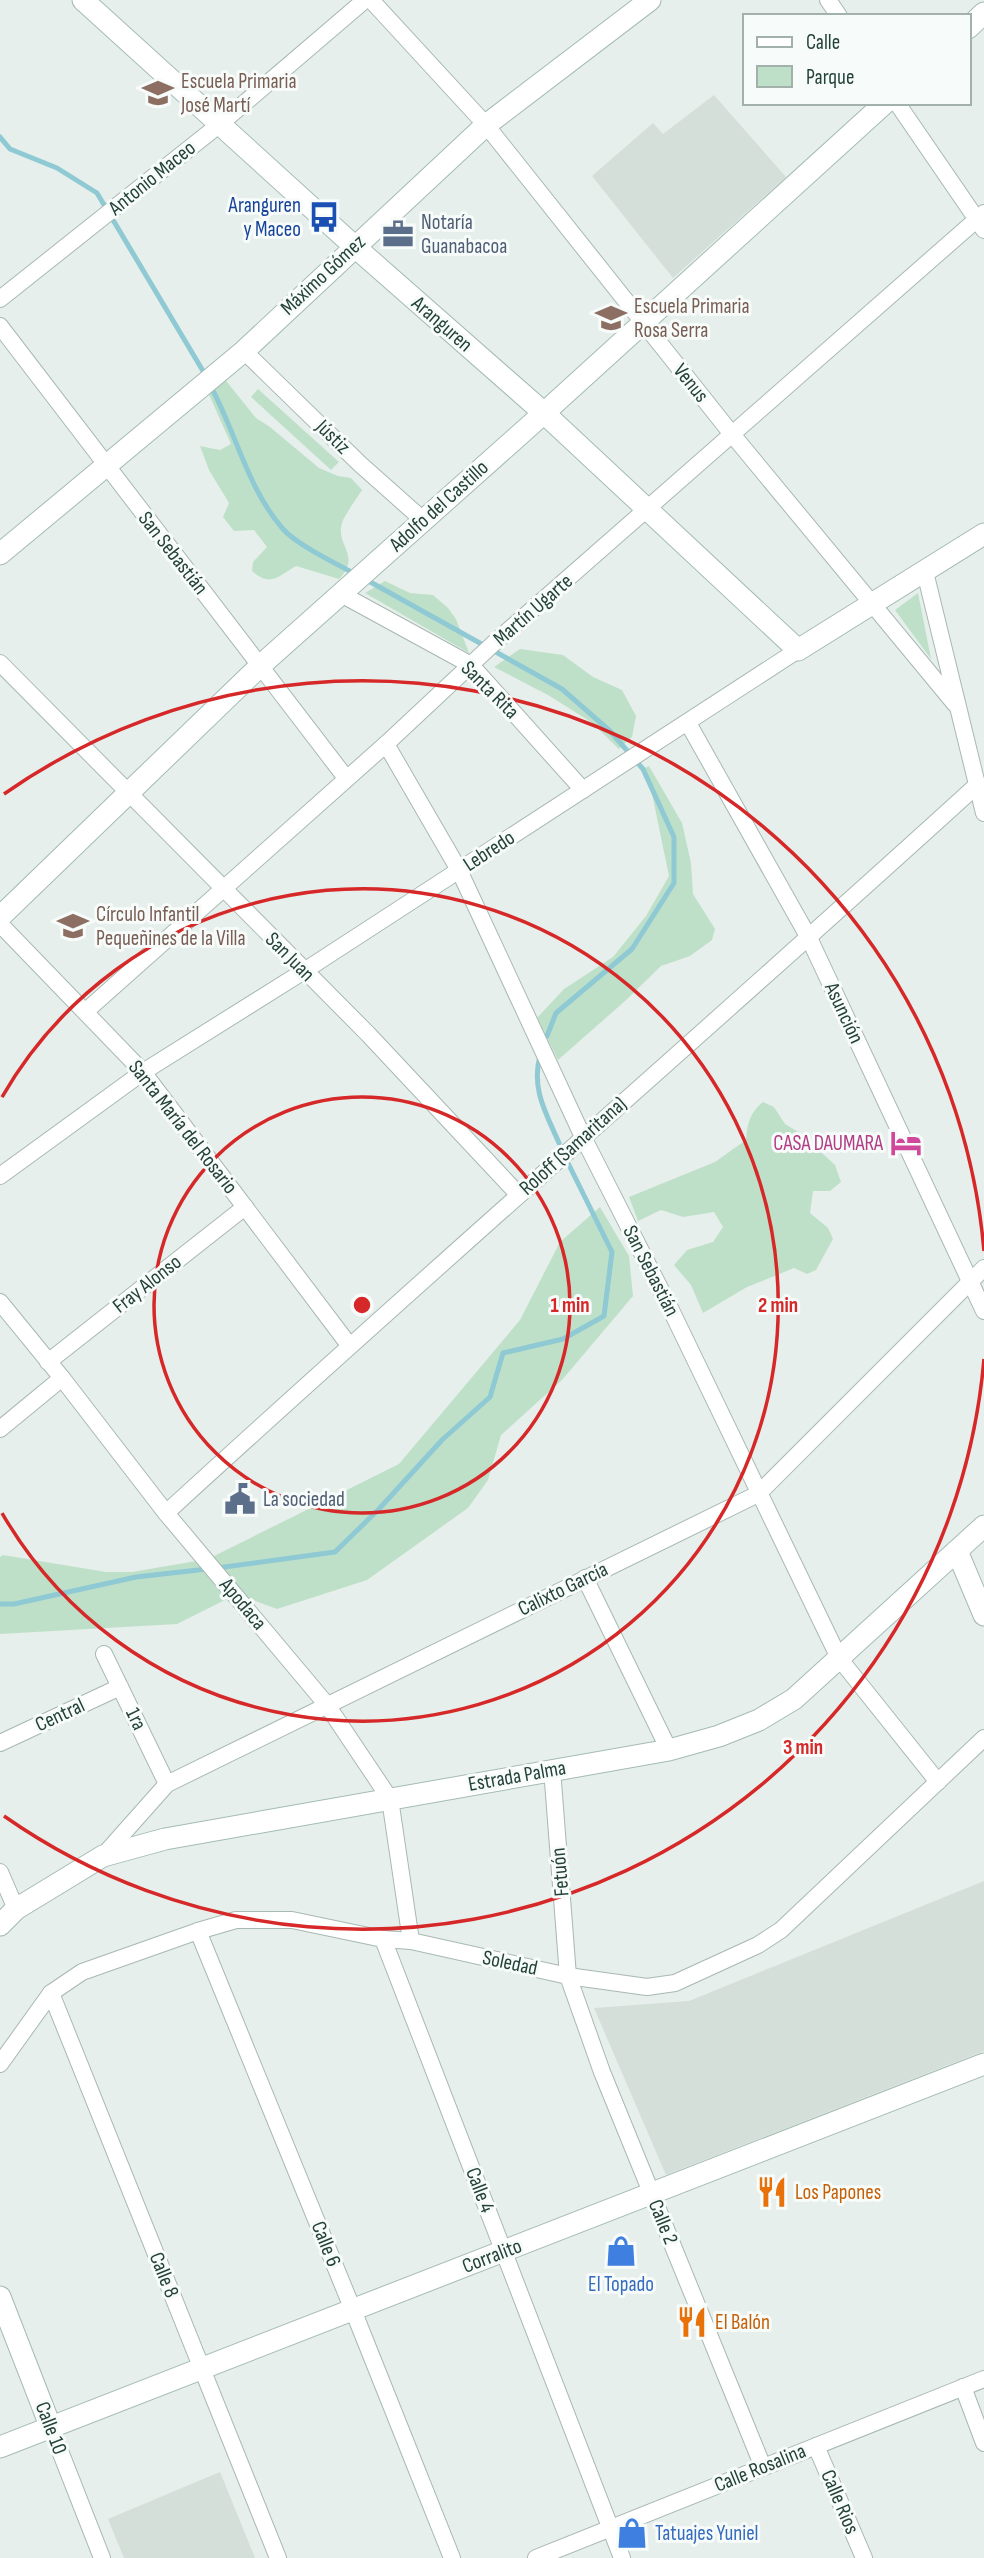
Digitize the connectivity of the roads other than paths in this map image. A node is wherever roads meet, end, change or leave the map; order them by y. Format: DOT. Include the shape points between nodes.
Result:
graph roads {
  1 [pos="365,0"];
  2 [pos="371,0"];
  3 [pos="650,0"];
  4 [pos="85,1"];
  5 [pos="984,13"];
  6 [pos="970,26"];
  7 [pos="883,105"];
  8 [pos="898,105"];
  9 [pos="220,124"];
  10 [pos="486,125"];
  11 [pos="982,221"];
  12 [pos="354,246"];
  13 [pos="0,299"];
  14 [pos="643,324"];
  15 [pos="0,326"];
  16 [pos="244,351"];
  17 [pos="544,413"];
  18 [pos="731,433"];
  19 [pos="105,465"];
  20 [pos="648,510"];
  21 [pos="424,520"];
  22 [pos="984,534"];
  23 [pos="0,554"];
  24 [pos="925,572"];
  25 [pos="345,591"];
  26 [pos="875,604"];
  27 [pos="798,650"];
  28 [pos="475,661"];
  29 [pos="0,663"];
  30 [pos="260,666"];
  31 [pos="955,704"];
  32 [pos="688,723"];
  33 [pos="386,744"];
  34 [pos="346,778"];
  35 [pos="980,786"];
  36 [pos="583,790"];
  37 [pos="128,792"];
  38 [pos="984,813"];
  39 [pos="459,870"];
  40 [pos="222,888"];
  41 [pos="0,917"];
  42 [pos="0,924"];
  43 [pos="809,938"];
  44 [pos="304,971"];
  45 [pos="86,1011"];
  46 [pos="144,1072"];
  47 [pos="583,1137"];
  48 [pos="0,1176"];
  49 [pos="518,1194"];
  50 [pos="245,1207"];
  51 [pos="984,1268"];
  52 [pos="970,1283"];
  53 [pos="0,1302"];
  54 [pos="984,1311"];
  55 [pos="349,1345"];
  56 [pos="48,1362"];
  57 [pos="62,1378"];
  58 [pos="0,1429"];
  59 [pos="758,1494"];
  60 [pos="166,1513"];
  61 [pos="984,1526"];
  62 [pos="957,1551"];
  63 [pos="585,1578"];
  64 [pos="984,1615"];
  65 [pos="104,1654"];
  66 [pos="839,1658"];
  67 [pos="120,1687"];
  68 [pos="327,1705"];
  69 [pos="984,1738"];
  70 [pos="0,1743"];
  71 [pos="669,1750"];
  72 [pos="552,1769"];
  73 [pos="938,1782"];
  74 [pos="167,1784"];
  75 [pos="390,1798"];
  76 [pos="103,1856"];
  77 [pos="0,1872"];
  78 [pos="16,1909"];
  79 [pos="0,1924"];
  80 [pos="198,1931"];
  81 [pos="383,1939"];
  82 [pos="411,1941"];
  83 [pos="568,1976"];
  84 [pos="51,1993"];
  85 [pos="0,2064"];
  86 [pos="984,2064"];
  87 [pos="651,2194"];
  88 [pos="504,2251"];
  89 [pos="0,2297"];
  90 [pos="354,2310"];
  91 [pos="202,2369"];
  92 [pos="984,2379"];
  93 [pos="962,2388"];
  94 [pos="51,2428"];
  95 [pos="984,2443"];
  96 [pos="816,2446"];
  97 [pos="0,2447"];
  98 [pos="763,2467"];
  99 [pos="610,2530"];
  100 [pos="102,2558"];
  101 [pos="278,2558"];
  102 [pos="452,2558"];
  103 [pos="536,2558"];
  104 [pos="622,2558"];
  105 [pos="864,2558"];
  1 -- 9 [label="street, Antonio Maceo"];
  2 -- 10 [label="street, Venus"];
  3 -- 10 [label="street, Máximo Gómez"];
  4 -- 9 [label="street, Aranguren"];
  5 -- 6 [label="street"];
  7 -- 14 [label="street, Adolfo del Castillo"];
  8 -- 11 [label="street"];
  9 -- 12 [label="street, Aranguren"];
  9 -- 13 [label="street, Antonio Maceo"];
  10 -- 12 [label="street, Máximo Gómez"];
  10 -- 14 [label="street, Venus"];
  11 -- 18 [label="street, Martín Ugarte"];
  12 -- 16 [label="street, Máximo Gómez"];
  12 -- 17 [label="street, Aranguren"];
  14 -- 17 [label="street, Adolfo del Castillo"];
  14 -- 18 [label="street, Venus"];
  15 -- 19 [label="street, San Sebastián"];
  16 -- 19 [label="street, Máximo Gómez"];
  16 -- 21 [label="street, Jústiz"];
  17 -- 20 [label="street, Aranguren"];
  17 -- 21 [label="street, Adolfo del Castillo"];
  18 -- 20 [label="street, Martín Ugarte"];
  18 -- 26 [label="street, Venus"];
  19 -- 23 [label="street, Máximo Gómez"];
  19 -- 30 [label="street, San Sebastián"];
  20 -- 27 [label="street, Aranguren"];
  20 -- 28 [label="street, Martín Ugarte"];
  21 -- 25 [label="street, Adolfo del Castillo"];
  22 -- 24 [label="street, Lebredo"];
  24 -- 26 [label="street, Lebredo"];
  24 -- 31 [label="street, Venus"];
  25 -- 28 [label="street, Santa Rita"];
  25 -- 30 [label="street, Adolfo del Castillo"];
  26 -- 27 [label="street, Lebredo"];
  26 -- 31 [label="street, Venus"];
  27 -- 32 [label="street, Lebredo"];
  28 -- 33 [label="street, Martín Ugarte"];
  28 -- 36 [label="street, Santa Rita"];
  29 -- 37 [label="street, San Juan"];
  30 -- 34 [label="street, San Sebastián"];
  30 -- 37 [label="street, Adolfo del Castillo"];
  31 -- 35 [label="street, Venus"];
  32 -- 36 [label="street, Lebredo"];
  32 -- 43 [label="street, Asunción"];
  33 -- 34 [label="street, Martín Ugarte"];
  33 -- 39 [label="street, San Sebastián"];
  34 -- 40 [label="street, Martín Ugarte"];
  35 -- 38 [label="street, Venus"];
  35 -- 43 [label="street, Roloff (Samaritana)"];
  36 -- 39 [label="street, Lebredo"];
  37 -- 40 [label="street, San Juan"];
  37 -- 41 [label="street, Adolfo del Castillo"];
  39 -- 44 [label="street, Lebredo"];
  39 -- 47 [label="street, San Sebastián"];
  40 -- 44 [label="street, San Juan"];
  40 -- 45 [label="street, Martín Ugarte"];
  42 -- 45 [label="street, Santa María del Rosario"];
  43 -- 47 [label="street, Roloff (Samaritana)"];
  43 -- 52 [label="street, Asunción"];
  44 -- 46 [label="street, Lebredo"];
  44 -- 49 [label="street, San Juan"];
  45 -- 46 [label="street, Santa María del Rosario"];
  46 -- 48 [label="street, Lebredo"];
  46 -- 50 [label="street, Santa María del Rosario"];
  47 -- 49 [label="street, Roloff (Samaritana)"];
  47 -- 59 [label="street, San Sebastián"];
  49 -- 55 [label="street, Roloff (Samaritana)"];
  50 -- 55 [label="street, Santa María del Rosario"];
  50 -- 56 [label="street, Fray Alonso"];
  51 -- 52 [label="street, Calixto García"];
  52 -- 54 [label="street, Asunción"];
  52 -- 59 [label="street, Calixto García"];
  53 -- 56 [label="street, Apodaca"];
  55 -- 60 [label="street, Roloff (Samaritana)"];
  56 -- 57 [label="street, Apodaca"];
  57 -- 58 [label="street"];
  57 -- 60 [label="street, Apodaca"];
  59 -- 63 [label="street, Calixto García"];
  59 -- 66 [label="street, San Sebastián"];
  60 -- 68 [label="street, Apodaca"];
  61 -- 62 [label="street, Estrada Palma"];
  62 -- 64 [label="street"];
  62 -- 66 [label="street, Estrada Palma"];
  63 -- 68 [label="street, Calixto García"];
  63 -- 71 [label="street"];
  65 -- 67 [label="street, 1ra"];
  66 -- 71 [label="street, Estrada Palma" via="794,1699 759,1720"];
  66 -- 73 [label="street, San Sebastián"];
  67 -- 70 [label="street, Central"];
  67 -- 74 [label="street, 1ra"];
  68 -- 74 [label="street, Calixto García"];
  68 -- 75 [label="street, Apodaca"];
  69 -- 73 [label="street, Soledad"];
  71 -- 72 [label="street, Estrada Palma"];
  72 -- 75 [label="street, Estrada Palma"];
  72 -- 83 [label="street, Fetuón"];
  73 -- 83 [label="street, Soledad" via="781,1930 758,1945 675,1983 647,1987"];
  74 -- 76 [label="street, Calixto García"];
  75 -- 76 [label="street, Estrada Palma" via="165,1839"];
  75 -- 82 [label="street, Apodaca"];
  76 -- 78 [label="street, Estrada Palma"];
  77 -- 78 [label="street"];
  78 -- 79 [label="street, Estrada Palma"];
  80 -- 81 [label="street, Soledad" via="236,1920 292,1920"];
  80 -- 84 [label="street, Soledad" via="82,1972"];
  80 -- 90 [label="street, Calle 6"];
  81 -- 82 [label="street, Soledad"];
  81 -- 88 [label="street, Calle 4"];
  82 -- 83 [label="street, Soledad"];
  83 -- 87 [label="street, Calle 2"];
  84 -- 85 [label="street, Soledad"];
  84 -- 91 [label="street, Calle 8"];
  86 -- 87 [label="street, Corralito"];
  87 -- 88 [label="street, Corralito"];
  87 -- 98 [label="street, Calle 2"];
  88 -- 90 [label="street, Corralito"];
  88 -- 99 [label="street, Calle 4"];
  89 -- 94 [label="street, Calle 10"];
  90 -- 91 [label="street, Corralito"];
  90 -- 102 [label="street, Calle 6"];
  91 -- 94 [label="street, Corralito"];
  91 -- 101 [label="street, Calle 8"];
  92 -- 93 [label="street, Calle Rosalina"];
  93 -- 95 [label="street"];
  93 -- 96 [label="street, Calle Rosalina"];
  94 -- 97 [label="street, Corralito"];
  94 -- 100 [label="street, Calle 10"];
  96 -- 98 [label="street, Calle Rosalina"];
  96 -- 105 [label="street, Calle Rios"];
  98 -- 99 [label="street, Calle Rosalina"];
  99 -- 103 [label="street, Calle Rosalina"];
  99 -- 104 [label="street, Calle 4"];
}
